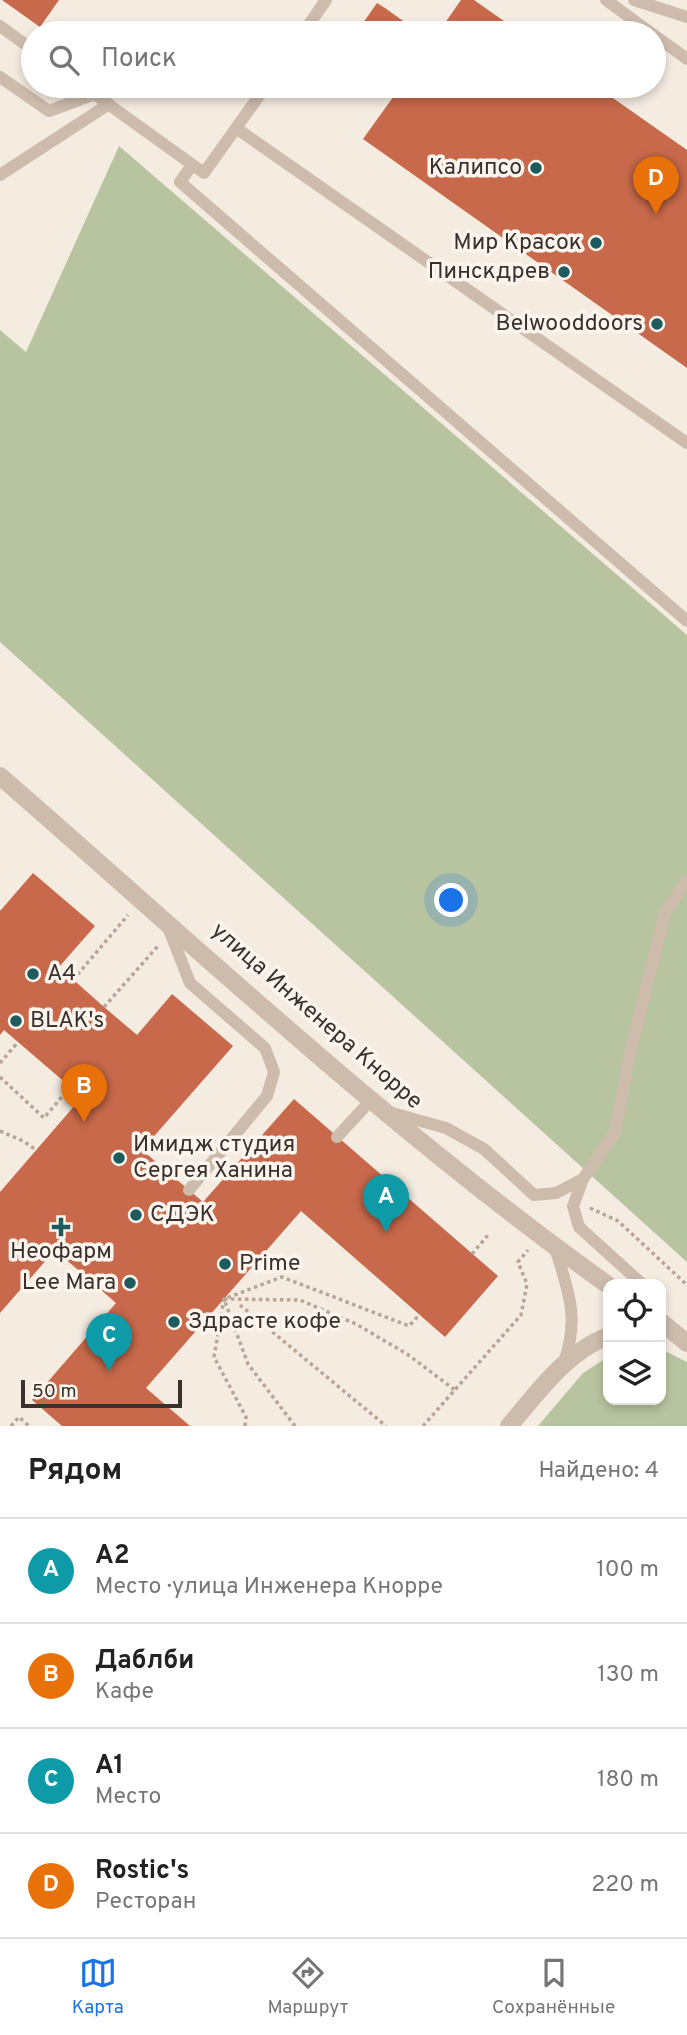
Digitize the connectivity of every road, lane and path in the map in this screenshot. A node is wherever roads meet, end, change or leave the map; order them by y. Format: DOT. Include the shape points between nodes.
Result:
graph roads {
  1 [pos="326,0"];
  2 [pos="606,0"];
  3 [pos="634,0"];
  4 [pos="687,17"];
  5 [pos="311,21"];
  6 [pos="635,21"];
  7 [pos="0,26"];
  8 [pos="21,41"];
  9 [pos="666,44"];
  10 [pos="687,59"];
  11 [pos="0,77"];
  12 [pos="21,92"];
  13 [pos="30,98"];
  14 [pos="84,98"];
  15 [pos="101,98"];
  16 [pos="257,98"];
  17 [pos="109,104"];
  18 [pos="236,128"];
  19 [pos="192,165"];
  20 [pos="0,175"];
  21 [pos="687,443"];
  22 [pos="687,621"];
  23 [pos="0,776"];
  24 [pos="687,881"];
  25 [pos="128,915"];
  26 [pos="165,920"];
  27 [pos="159,943"];
  28 [pos="73,980"];
  29 [pos="32,1007"];
  30 [pos="104,1007"];
  31 [pos="42,1015"];
  32 [pos="18,1042"];
  33 [pos="0,1063"];
  34 [pos="0,1077"];
  35 [pos="70,1087"];
  36 [pos="372,1099"];
  37 [pos="388,1113"];
  38 [pos="0,1131"];
  39 [pos="337,1137"];
  40 [pos="36,1150"];
  41 [pos="583,1179"];
  42 [pos="189,1190"];
  43 [pos="573,1206"];
  44 [pos="488,1235"];
  45 [pos="555,1247"];
  46 [pos="472,1254"];
  47 [pos="518,1262"];
  48 [pos="636,1279"];
  49 [pos="603,1281"];
  50 [pos="687,1285"];
  51 [pos="223,1299"];
  52 [pos="240,1305"];
  53 [pos="420,1314"];
  54 [pos="666,1324"];
  55 [pos="603,1338"];
  56 [pos="687,1343"];
  57 [pos="564,1362"];
  58 [pos="456,1390"];
  59 [pos="11,1426"];
  60 [pos="29,1426"];
  61 [pos="245,1426"];
  62 [pos="295,1426"];
  63 [pos="386,1426"];
  64 [pos="423,1426"];
  65 [pos="509,1426"];
  1 -- 5 [label="lane"];
  2 -- 6 [label="lane"];
  3 -- 4 [label="lane"];
  7 -- 8 [label="lane"];
  9 -- 10 [label="lane"];
  11 -- 12 [label="lane"];
  13 -- 14 [label="lane" via="49,111"];
  15 -- 17 [label="lane"];
  16 -- 18 [label="lane"];
  17 -- 19 [label="lane"];
  17 -- 20 [label="lane"];
  18 -- 19 [label="lane" via="204,173"];
  18 -- 21 [label="lane"];
  19 -- 22 [label="lane" via="180,182"];
  23 -- 26 [label="street, улица Инженера Кнорре"];
  24 -- 41 [label="lane" via="665,913 615,1132"];
  25 -- 28 [label="path"];
  26 -- 36 [label="street, улица Инженера Кнорре"];
  26 -- 42 [label="lane" via="190,983 265,1048 274,1072 267,1096"];
  27 -- 30 [label="path"];
  29 -- 31 [label="path"];
  32 -- 33 [label="path"];
  34 -- 35 [label="path" via="44,1118"];
  36 -- 37 [label="street, улица Инженера Кнорре"];
  36 -- 39 [label="lane"];
  37 -- 41 [label="lane" via="446,1128 484,1149 534,1195 556,1193"];
  37 -- 45 [label="street, улица Инженера Кнорре"];
  38 -- 40 [label="path"];
  41 -- 43 [label="lane"];
  43 -- 48 [label="lane" via="579,1227"];
  43 -- 50 [label="path" via="618,1221"];
  44 -- 46 [label="path"];
  45 -- 49 [label="street, улица Инженера Кнорре"];
  45 -- 57 [label="lane" via="573,1318"];
  47 -- 58 [label="path" via="527,1284 521,1315"];
  51 -- 53 [label="path" via="282,1277 409,1326"];
  51 -- 58 [label="path" via="300,1300 356,1324"];
  51 -- 61 [label="path" via="214,1357 246,1417"];
  51 -- 62 [label="path" via="248,1364"];
  52 -- 63 [label="path"];
  54 -- 56 [label="street"];
  55 -- 57 [label="street"];
  57 -- 65 [label="street"];
  58 -- 64 [label="path"];
  59 -- 60 [label="path" via="19,1417"];
}
